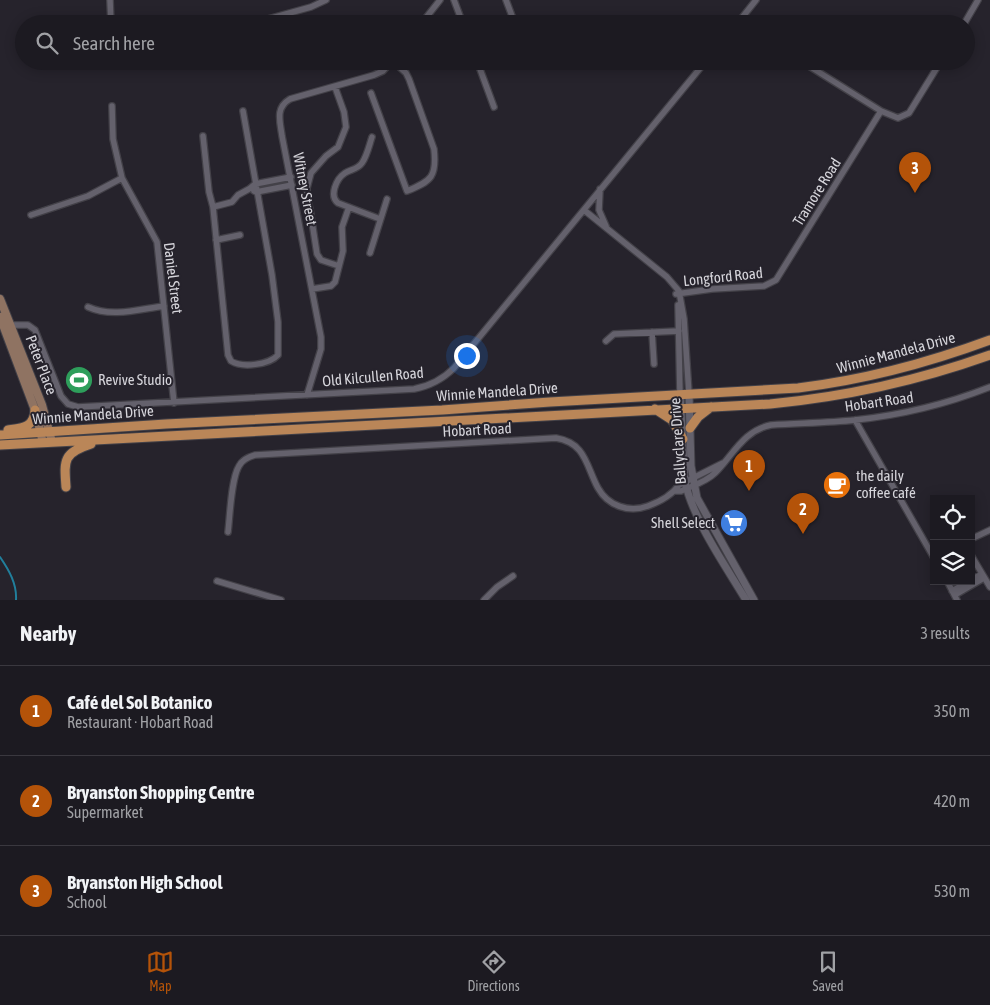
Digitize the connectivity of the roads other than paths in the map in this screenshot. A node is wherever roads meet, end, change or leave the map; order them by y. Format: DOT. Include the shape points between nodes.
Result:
graph roads {
  1 [pos="110,0"];
  2 [pos="326,0"];
  3 [pos="440,0"];
  4 [pos="454,0"];
  5 [pos="506,0"];
  6 [pos="756,0"];
  7 [pos="978,0"];
  8 [pos="111,15"];
  9 [pos="282,15"];
  10 [pos="428,15"];
  11 [pos="460,15"];
  12 [pos="512,15"];
  13 [pos="744,15"];
  14 [pos="969,15"];
  15 [pos="384,70"];
  16 [pos="403,70"];
  17 [pos="480,70"];
  18 [pos="699,70"];
  19 [pos="815,70"];
  20 [pos="935,70"];
  21 [pos="335,87"];
  22 [pos="371,94"];
  23 [pos="112,106"];
  24 [pos="494,107"];
  25 [pos="881,111"];
  26 [pos="243,112"];
  27 [pos="203,136"];
  28 [pos="372,137"];
  29 [pos="291,176"];
  30 [pos="122,178"];
  31 [pos="255,184"];
  32 [pos="292,184"];
  33 [pos="250,189"];
  34 [pos="600,190"];
  35 [pos="256,192"];
  36 [pos="387,199"];
  37 [pos="213,207"];
  38 [pos="349,207"];
  39 [pos="584,210"];
  40 [pos="31,215"];
  41 [pos="380,219"];
  42 [pos="608,229"];
  43 [pos="240,235"];
  44 [pos="216,240"];
  45 [pos="370,253"];
  46 [pos="339,266"];
  47 [pos="772,283"];
  48 [pos="312,290"];
  49 [pos="678,294"];
  50 [pos="0,299"];
  51 [pos="164,306"];
  52 [pos="88,308"];
  53 [pos="0,317"];
  54 [pos="7,325"];
  55 [pos="679,331"];
  56 [pos="652,332"];
  57 [pos="990,340"];
  58 [pos="606,341"];
  59 [pos="990,355"];
  60 [pos="654,364"];
  61 [pos="990,387"];
  62 [pos="308,395"];
  63 [pos="685,395"];
  64 [pos="174,403"];
  65 [pos="711,407"];
  66 [pos="685,408"];
  67 [pos="655,409"];
  68 [pos="35,410"];
  69 [pos="855,420"];
  70 [pos="690,428"];
  71 [pos="46,432"];
  72 [pos="0,433"];
  73 [pos="100,440"];
  74 [pos="683,440"];
  75 [pos="48,442"];
  76 [pos="0,445"];
  77 [pos="693,482"];
  78 [pos="686,486"];
  79 [pos="66,487"];
  80 [pos="990,530"];
  81 [pos="228,532"];
  82 [pos="975,537"];
  83 [pos="930,551"];
  84 [pos="975,562"];
  85 [pos="513,576"];
  86 [pos="983,576"];
  87 [pos="975,579"];
  88 [pos="217,581"];
  89 [pos="966,585"];
  90 [pos="990,588"];
  91 [pos="955,595"];
  92 [pos="281,600"];
  93 [pos="484,600"];
  94 [pos="746,600"];
  95 [pos="754,600"];
  1 -- 8 [label="street"];
  2 -- 9 [label="street"];
  3 -- 10 [label="street"];
  4 -- 11 [label="street"];
  5 -- 12 [label="street"];
  6 -- 13 [label="street"];
  7 -- 14 [label="street"];
  15 -- 21 [label="street, Witney Street"];
  16 -- 22 [label="street" via="409,79 434,149 432,174 425,184 407,191"];
  17 -- 24 [label="street"];
  18 -- 34 [label="street, Old Kilcullen Road"];
  19 -- 25 [label="street"];
  20 -- 25 [label="street" via="906,115 898,118"];
  21 -- 29 [label="street, Witney Street" via="290,100 281,107 279,118"];
  21 -- 46 [label="street" via="346,127 338,147 311,173 307,198 318,256"];
  23 -- 30 [label="street, Daniel Street" via="113,139"];
  25 -- 47 [label="street, Tramore Road"];
  26 -- 31 [label="street"];
  27 -- 37 [label="street"];
  28 -- 38 [label="street" via="360,165 345,172 335,187 335,201"];
  29 -- 31 [label="street"];
  29 -- 32 [label="street, Witney Street"];
  30 -- 40 [label="street" via="88,196"];
  30 -- 51 [label="street, Daniel Street" via="157,242"];
  31 -- 33 [label="street"];
  31 -- 35 [label="street"];
  32 -- 35 [label="street"];
  32 -- 48 [label="street, Witney Street"];
  33 -- 35 [label="street"];
  33 -- 37 [label="street" via="238,194 232,202"];
  34 -- 39 [label="street, Old Kilcullen Road"];
  34 -- 42 [label="street" via="599,210"];
  35 -- 44 [label="street" via="276,306 279,349 275,359 244,365 231,361"];
  36 -- 41 [label="street"];
  37 -- 44 [label="street"];
  38 -- 41 [label="street"];
  38 -- 46 [label="street" via="342,227 343,251"];
  39 -- 42 [label="street"];
  39 -- 62 [label="street, Old Kilcullen Road" via="454,368 436,383 414,389"];
  41 -- 45 [label="street"];
  42 -- 49 [label="street" via="661,273"];
  43 -- 44 [label="street"];
  46 -- 48 [label="street" via="333,284"];
  47 -- 49 [label="street, Longford Road" via="760,287"];
  48 -- 62 [label="street, Witney Street" via="321,344"];
  49 -- 55 [label="street, Ballyclare Drive"];
  49 -- 63 [label="street, Ballyclare Drive"];
  50 -- 54 [label="main road, Peter Place"];
  51 -- 52 [label="street" via="109,313"];
  51 -- 64 [label="street, Daniel Street"];
  53 -- 54 [label="main road, Peter Place"];
  54 -- 64 [label="street, Old Kilcullen Road" via="28,325 35,330 61,396 72,406"];
  54 -- 68 [label="main road, Peter Place"];
  54 -- 71 [label="main road, Peter Place"];
  55 -- 56 [label="street"];
  55 -- 63 [label="street, Ballyclare Drive"];
  56 -- 58 [label="street" via="614,334"];
  56 -- 60 [label="street"];
  57 -- 63 [label="main road, Winnie Mandela Drive" via="915,364 832,384"];
  59 -- 65 [label="main road, Winnie Mandela Drive" via="950,368 836,395"];
  61 -- 69 [label="street, Hobart Road" via="931,407"];
  62 -- 64 [label="street, Old Kilcullen Road"];
  63 -- 66 [label="street, Ballyclare Drive"];
  63 -- 71 [label="main road, Winnie Mandela Drive"];
  65 -- 66 [label="main road, Winnie Mandela Drive"];
  65 -- 70 [label="main road"];
  66 -- 67 [label="main road, Winnie Mandela Drive"];
  66 -- 70 [label="street, Ballyclare Drive"];
  66 -- 74 [label="street, Ballyclare Drive"];
  67 -- 73 [label="main road, Winnie Mandela Drive"];
  67 -- 74 [label="main road" via="672,420"];
  68 -- 71 [label="main road, Peter Place"];
  68 -- 72 [label="main road" via="28,426"];
  69 -- 77 [label="street, Hobart Road" via="762,426 744,438 723,463"];
  69 -- 83 [label="street"];
  70 -- 77 [label="street, Ballyclare Drive"];
  71 -- 72 [label="main road, Winnie Mandela Drive"];
  71 -- 75 [label="main road, Peter Place"];
  73 -- 75 [label="main road, Winnie Mandela Drive"];
  73 -- 79 [label="main road" via="71,452 64,466"];
  74 -- 78 [label="street, Ballyclare Drive"];
  75 -- 76 [label="main road, Winnie Mandela Drive"];
  77 -- 78 [label="street, Hobart Road"];
  77 -- 95 [label="street, Ballyclare Drive" via="703,509"];
  78 -- 81 [label="street, Hobart Road" via="642,508 615,505 598,488 580,450 556,438 250,456 238,467 234,479"];
  78 -- 94 [label="street, Ballyclare Drive" via="700,521"];
  80 -- 82 [label="street"];
  84 -- 86 [label="street"];
  85 -- 93 [label="street"];
  86 -- 87 [label="street"];
  86 -- 90 [label="street"];
  86 -- 91 [label="street"];
  88 -- 92 [label="street"];
  89 -- 91 [label="street"];
}
